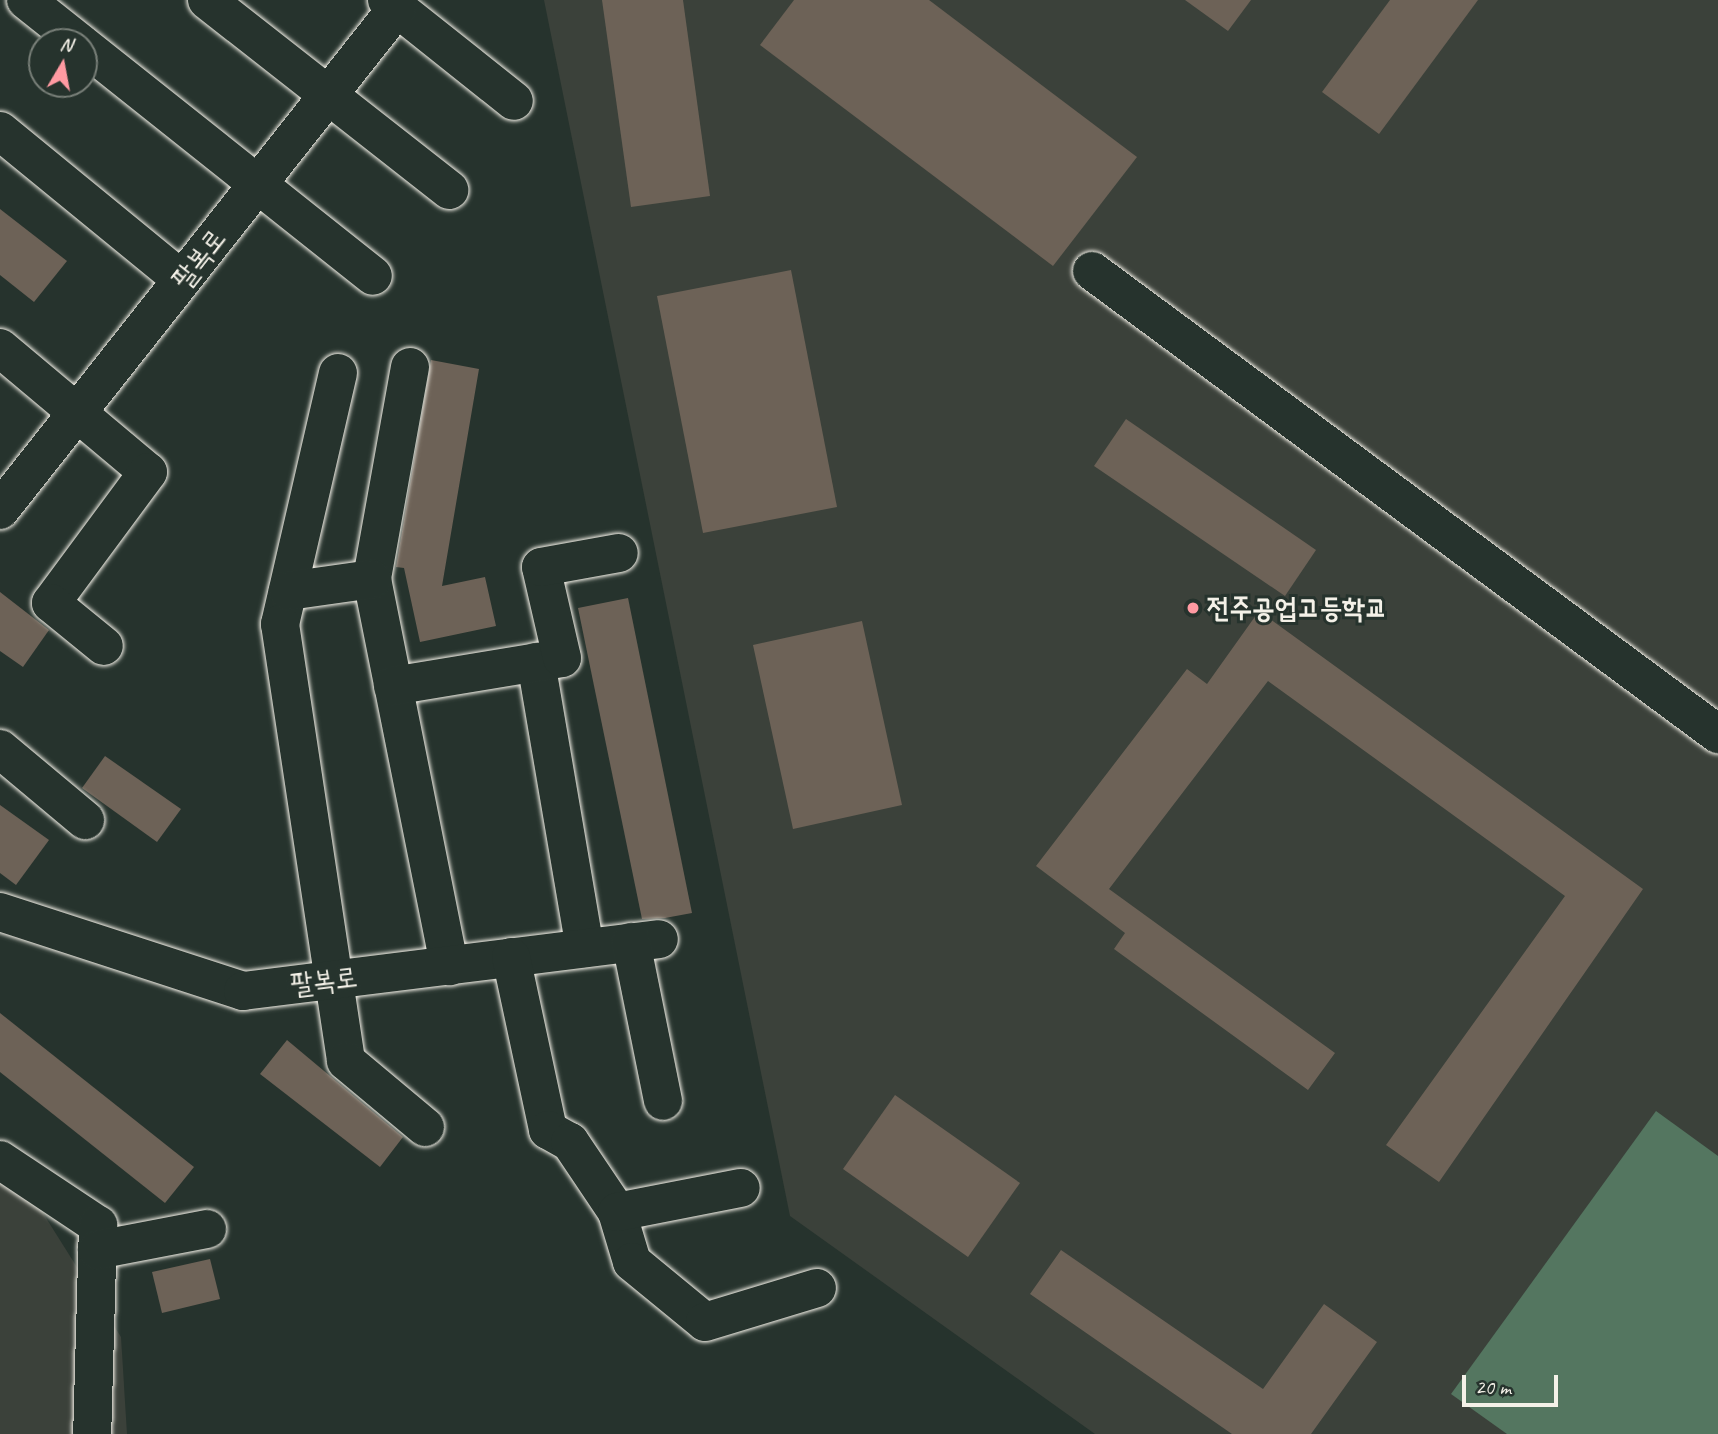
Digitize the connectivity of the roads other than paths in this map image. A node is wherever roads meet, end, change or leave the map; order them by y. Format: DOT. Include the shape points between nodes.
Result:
graph roads {
  1 [pos="26,0"];
  2 [pos="207,0"];
  3 [pos="392,4"];
  4 [pos="61,28"];
  5 [pos="98,57"];
  6 [pos="328,95"];
  7 [pos="514,101"];
  8 [pos="0,131"];
  9 [pos="258,184"];
  10 [pos="449,190"];
  11 [pos="1092,271"];
  12 [pos="373,276"];
  13 [pos="182,280"];
  14 [pos="0,348"];
  15 [pos="410,367"];
  16 [pos="338,373"];
  17 [pos="77,413"];
  18 [pos="4,497"];
  19 [pos="619,553"];
  20 [pos="372,579"];
  21 [pos="288,591"];
  22 [pos="104,646"];
  23 [pos="536,662"];
  24 [pos="406,684"];
  25 [pos="1718,734"];
  26 [pos="0,749"];
  27 [pos="85,820"];
  28 [pos="0,912"];
  29 [pos="585,948"];
  30 [pos="511,957"];
  31 [pos="459,964"];
  32 [pos="337,980"];
  33 [pos="663,1101"];
  34 [pos="425,1127"];
  35 [pos="0,1160"];
  36 [pos="741,1188"];
  37 [pos="617,1212"];
  38 [pos="207,1230"];
  39 [pos="97,1250"];
  40 [pos="817,1288"];
  41 [pos="92,1434"];
  1 -- 4 [label="lane"];
  2 -- 6 [label="lane"];
  3 -- 6 [label="lane, 팔복로"];
  3 -- 7 [label="lane, 팔복로"];
  5 -- 9 [label="lane"];
  6 -- 9 [label="lane, 팔복로"];
  6 -- 10 [label="lane"];
  8 -- 13 [label="lane"];
  9 -- 12 [label="lane"];
  9 -- 13 [label="lane, 팔복로"];
  11 -- 25 [label="lane"];
  13 -- 17 [label="lane, 팔복로"];
  14 -- 17 [label="lane"];
  15 -- 20 [label="lane"];
  16 -- 21 [label="lane"];
  17 -- 18 [label="lane, 팔복로"];
  17 -- 22 [label="lane" via="148,472 51,603"];
  19 -- 23 [label="lane" via="541,567 562,657"];
  20 -- 21 [label="lane"];
  20 -- 24 [label="lane"];
  21 -- 32 [label="lane" via="280,624"];
  23 -- 24 [label="lane"];
  23 -- 29 [label="lane"];
  24 -- 31 [label="lane"];
  26 -- 27 [label="lane"];
  28 -- 32 [label="lane, 팔복로" via="243,991"];
  29 -- 30 [label="lane, 팔복로"];
  29 -- 33 [label="lane, 팔복로" via="645,940"];
  30 -- 31 [label="lane, 팔복로"];
  30 -- 37 [label="lane" via="548,1130 570,1142"];
  31 -- 32 [label="lane, 팔복로"];
  32 -- 34 [label="lane" via="346,1062"];
  35 -- 39 [label="lane" via="98,1225"];
  36 -- 37 [label="lane"];
  37 -- 40 [label="lane" via="632,1262 705,1322"];
  38 -- 39 [label="lane"];
  39 -- 41 [label="lane"];
}
